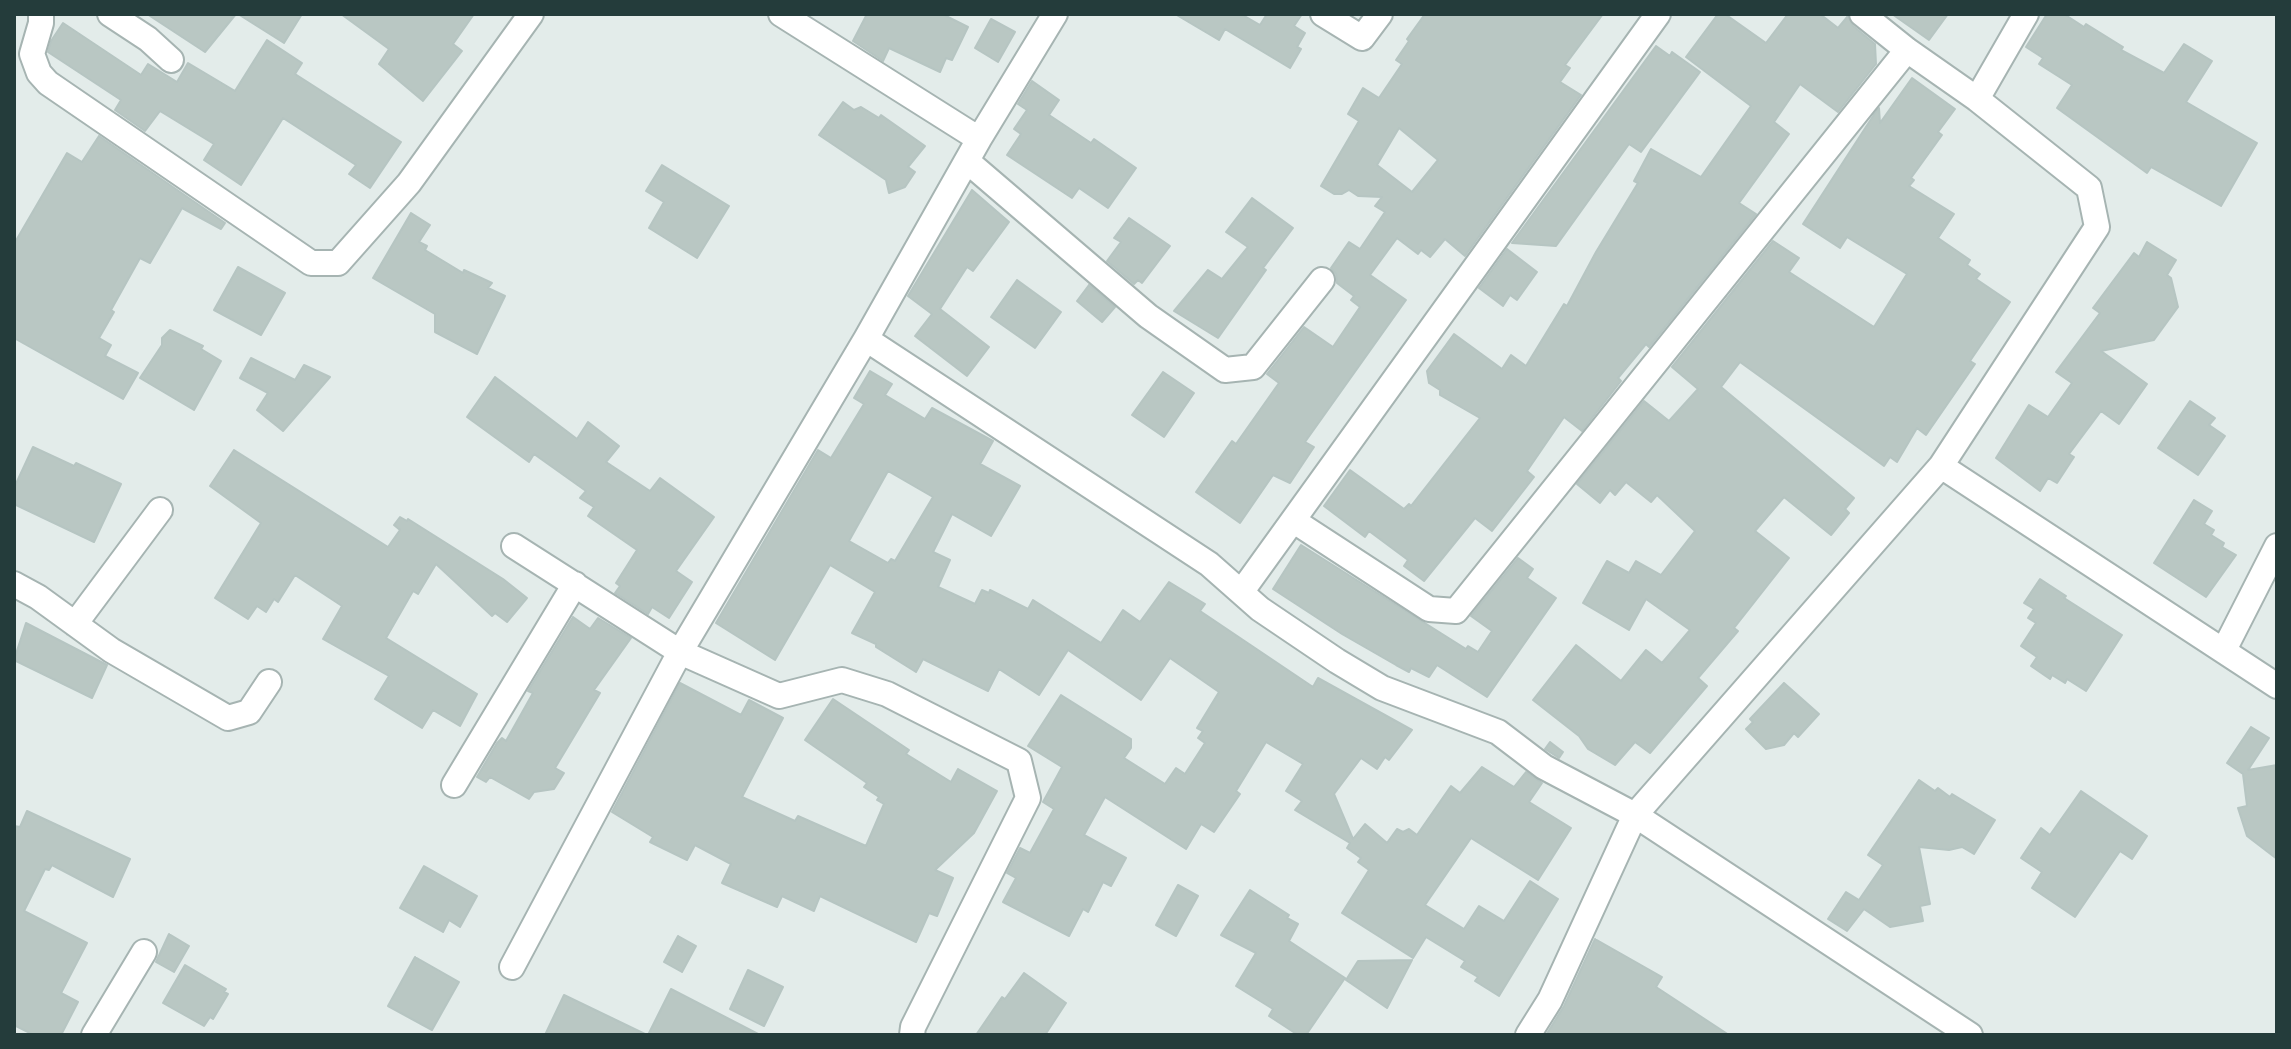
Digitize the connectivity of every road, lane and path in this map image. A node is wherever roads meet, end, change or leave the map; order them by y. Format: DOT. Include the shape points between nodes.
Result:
graph roads {
  1 [pos="41,14"];
  2 [pos="110,14"];
  3 [pos="531,14"];
  4 [pos="781,14"];
  5 [pos="1055,14"];
  6 [pos="1323,14"];
  7 [pos="1380,14"];
  8 [pos="1658,14"];
  9 [pos="1862,14"];
  10 [pos="2026,14"];
  11 [pos="1907,50"];
  12 [pos="171,60"];
  13 [pos="1977,99"];
  14 [pos="979,139"];
  15 [pos="967,161"];
  16 [pos="1322,280"];
  17 [pos="866,339"];
  18 [pos="1941,466"];
  19 [pos="160,510"];
  20 [pos="1294,521"];
  21 [pos="514,546"];
  22 [pos="2277,546"];
  23 [pos="14,584"];
  24 [pos="575,584"];
  25 [pos="1242,591"];
  26 [pos="75,624"];
  27 [pos="2224,650"];
  28 [pos="680,652"];
  29 [pos="269,682"];
  30 [pos="2277,686"];
  31 [pos="454,785"];
  32 [pos="1635,815"];
  33 [pos="144,952"];
  34 [pos="512,967"];
  35 [pos="94,1035"];
  36 [pos="912,1035"];
  37 [pos="1528,1035"];
  38 [pos="1970,1035"];
  1 -- 3 [label="street" via="32,54 48,83 311,263 338,263 409,183"];
  2 -- 12 [label="street"];
  4 -- 14 [label="street"];
  5 -- 14 [label="street"];
  6 -- 7 [label="street" via="1362,38"];
  8 -- 20 [label="street"];
  9 -- 11 [label="street"];
  10 -- 13 [label="street"];
  11 -- 13 [label="street"];
  11 -- 20 [label="street" via="1456,611 1429,609"];
  13 -- 18 [label="street" via="2089,188 2097,227"];
  14 -- 15 [label="street"];
  15 -- 16 [label="street" via="1148,316 1225,370 1253,367"];
  15 -- 17 [label="street"];
  17 -- 25 [label="street" via="1209,564"];
  17 -- 28 [label="street"];
  18 -- 27 [label="street"];
  18 -- 32 [label="street"];
  19 -- 26 [label="street"];
  20 -- 25 [label="street"];
  21 -- 24 [label="street"];
  22 -- 27 [label="street"];
  23 -- 26 [label="street"];
  24 -- 28 [label="street"];
  24 -- 31 [label="street"];
  25 -- 32 [label="street" via="1260,609 1382,688 1498,732 1544,767"];
  26 -- 29 [label="street" via="228,718 249,712"];
  27 -- 30 [label="street"];
  28 -- 34 [label="street"];
  28 -- 36 [label="street" via="779,696 842,680 887,694 1019,761 1028,798"];
  32 -- 37 [label="street" via="1550,1000"];
  32 -- 38 [label="street"];
  33 -- 35 [label="street"];
}
